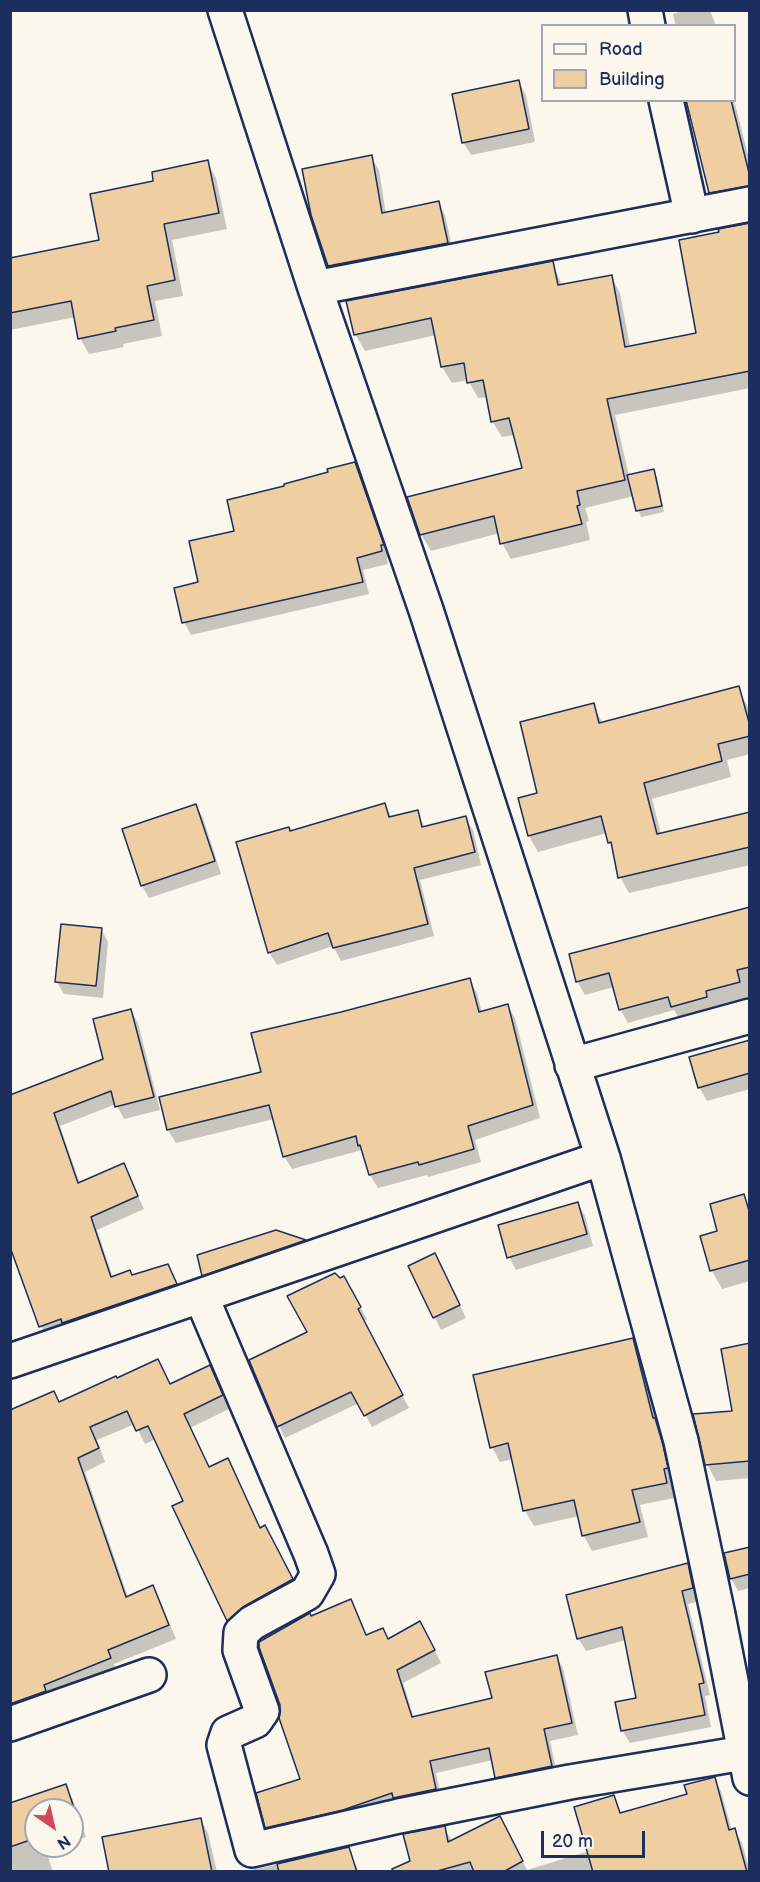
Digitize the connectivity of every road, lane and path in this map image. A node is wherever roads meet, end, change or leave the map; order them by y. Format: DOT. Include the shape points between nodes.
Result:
graph roads {
  1 [pos="225,10"];
  2 [pos="666,102"];
  3 [pos="750,204"];
  4 [pos="692,216"];
  5 [pos="315,288"];
  6 [pos="750,1016"];
  7 [pos="573,1065"];
  8 [pos="603,1158"];
  9 [pos="201,1296"];
  10 [pos="10,1361"];
  11 [pos="149,1675"];
  12 [pos="10,1724"];
  13 [pos="747,1766"];
  14 [pos="254,1861"];
  1 -- 5 [label="street"];
  2 -- 4 [label="street"];
  3 -- 4 [label="street"];
  4 -- 5 [label="street"];
  5 -- 7 [label="street" via="426,610"];
  6 -- 7 [label="street"];
  7 -- 8 [label="street"];
  8 -- 9 [label="street"];
  8 -- 13 [label="street" via="681,1441"];
  9 -- 10 [label="street"];
  9 -- 14 [label="street" via="318,1574 306,1593 241,1633 240,1650 262,1711 255,1721 228,1732 224,1745"];
  11 -- 12 [label="street"];
  13 -- 14 [label="street" via="536,1789 399,1816"];
}
